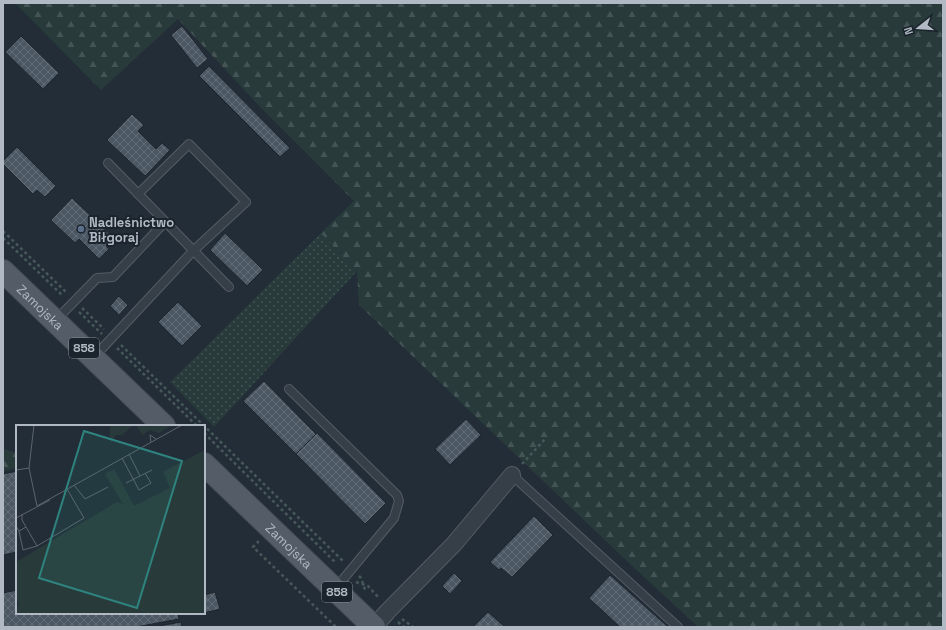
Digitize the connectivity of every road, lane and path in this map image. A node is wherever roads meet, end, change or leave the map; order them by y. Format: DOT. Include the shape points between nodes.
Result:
graph roads {
  1 [pos="108,163"];
  2 [pos="138,194"];
  3 [pos="165,222"];
  4 [pos="3,232"];
  5 [pos="194,251"];
  6 [pos="3,271"];
  7 [pos="229,287"];
  8 [pos="75,301"];
  9 [pos="55,321"];
  10 [pos="113,338"];
  11 [pos="93,358"];
  12 [pos="289,389"];
  13 [pos="163,425"];
  14 [pos="197,425"];
  15 [pos="205,433"];
  16 [pos="205,434"];
  17 [pos="546,438"];
  18 [pos="205,465"];
  19 [pos="512,475"];
  20 [pos="252,537"];
  21 [pos="345,578"];
  22 [pos="363,585"];
  23 [pos="381,619"];
  24 [pos="336,627"];
  25 [pos="404,627"];
  26 [pos="413,627"];
  27 [pos="678,627"];
  1 -- 2 [label="lane"];
  2 -- 3 [label="lane"];
  2 -- 5 [label="lane" via="189,144 246,202"];
  3 -- 5 [label="lane"];
  3 -- 8 [label="lane" via="112,276 97,278"];
  4 -- 8 [label="path"];
  5 -- 7 [label="lane"];
  5 -- 10 [label="lane"];
  6 -- 9 [label="main road, Zamojska / 858"];
  8 -- 9 [label="lane"];
  8 -- 10 [label="path"];
  9 -- 11 [label="main road, Zamojska / 858"];
  10 -- 11 [label="lane"];
  10 -- 14 [label="path"];
  11 -- 13 [label="main road, Zamojska / 858"];
  12 -- 21 [label="lane" via="397,495 399,501 394,518"];
  15 -- 21 [label="path"];
  16 -- 21 [label="path"];
  17 -- 19 [label="path"];
  18 -- 21 [label="main road, Zamojska / 858"];
  19 -- 23 [label="street" via="454,544"];
  19 -- 27 [label="lane"];
  20 -- 24 [label="path" via="258,542 253,547"];
  21 -- 22 [label="path"];
  21 -- 22 [label="path" via="361,578"];
  21 -- 23 [label="main road, Zamojska / 858"];
  22 -- 23 [label="path"];
  22 -- 23 [label="path" via="368,586"];
  23 -- 25 [label="path"];
  23 -- 26 [label="path"];
}
